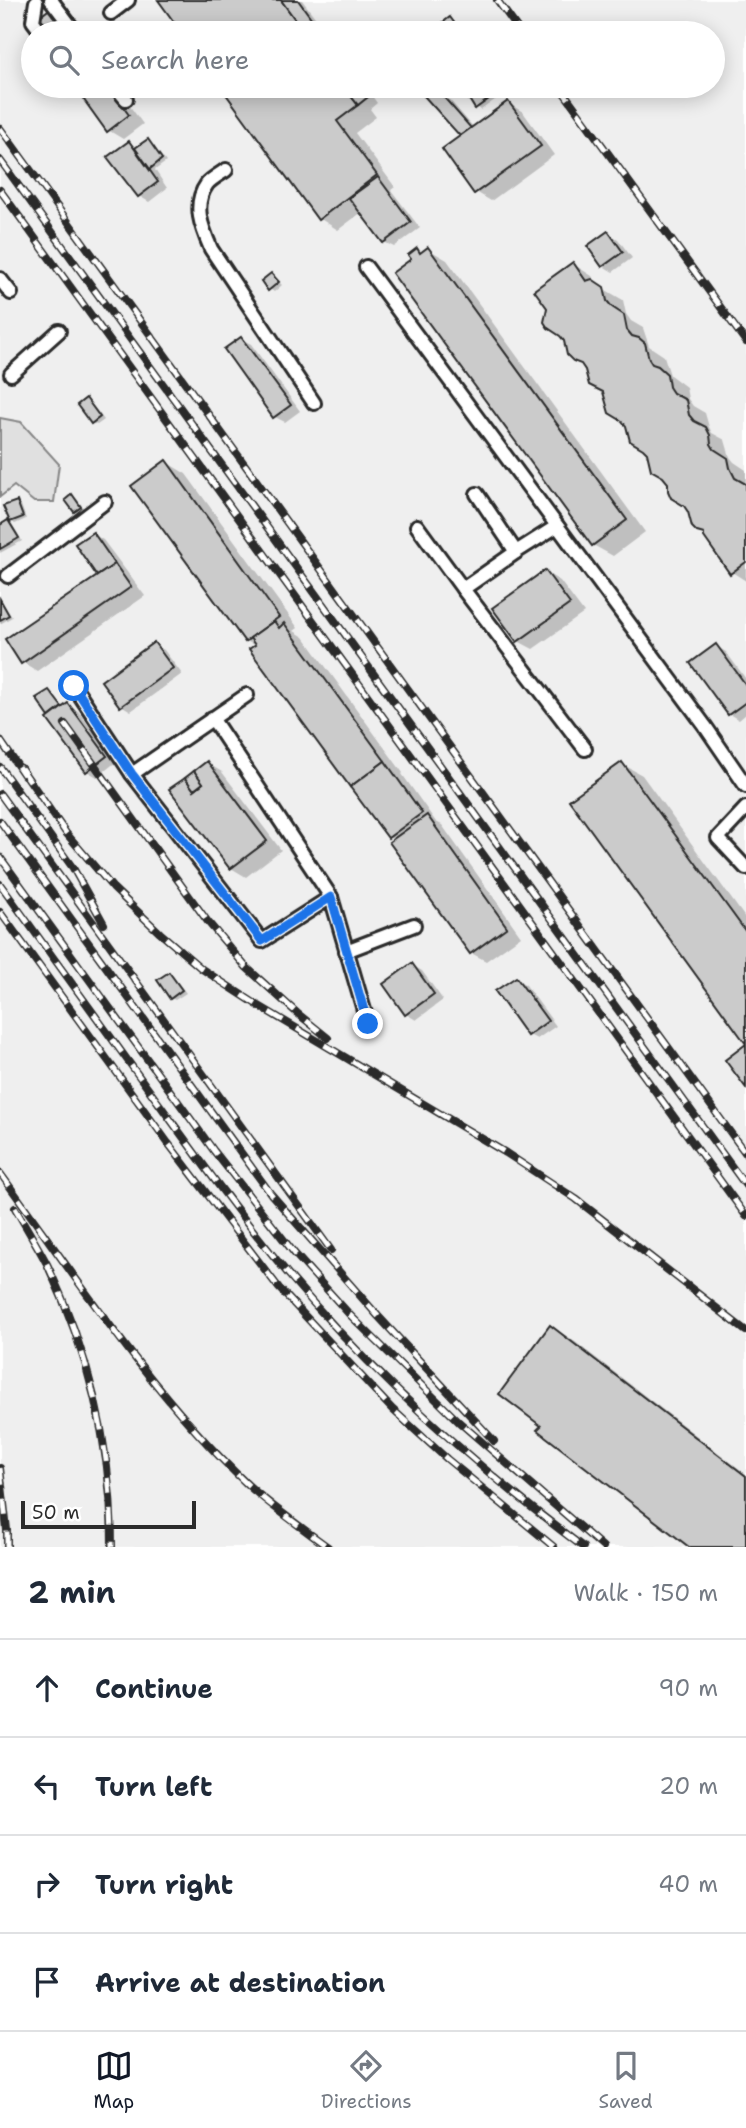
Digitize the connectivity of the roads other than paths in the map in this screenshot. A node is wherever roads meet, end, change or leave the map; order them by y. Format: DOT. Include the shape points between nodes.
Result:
graph roads {
  1 [pos="51,0"];
  2 [pos="128,0"];
  3 [pos="36,1"];
  4 [pos="111,13"];
  5 [pos="33,21"];
  6 [pos="67,21"];
  7 [pos="226,170"];
  8 [pos="366,267"];
  9 [pos="0,279"];
  10 [pos="11,293"];
  11 [pos="59,331"];
  12 [pos="11,374"];
  13 [pos="314,403"];
  14 [pos="477,494"];
  15 [pos="106,502"];
  16 [pos="417,526"];
  17 [pos="556,526"];
  18 [pos="516,552"];
  19 [pos="8,576"];
  20 [pos="463,589"];
  21 [pos="74,686"];
  22 [pos="247,695"];
  23 [pos="212,718"];
  24 [pos="585,748"];
  25 [pos="132,774"];
  26 [pos="746,786"];
  27 [pos="746,808"];
  28 [pos="746,868"];
  29 [pos="331,897"];
  30 [pos="414,925"];
  31 [pos="346,950"];
  32 [pos="368,1024"];
  1 -- 3 [label="lane"];
  1 -- 6 [label="lane"];
  2 -- 4 [label="lane"];
  3 -- 5 [label="lane"];
  7 -- 13 [label="lane" via="208,183 198,204 201,225 211,249"];
  8 -- 17 [label="lane"];
  9 -- 10 [label="lane"];
  11 -- 12 [label="lane"];
  14 -- 18 [label="lane"];
  15 -- 19 [label="lane"];
  16 -- 20 [label="lane"];
  17 -- 18 [label="lane"];
  17 -- 26 [label="lane"];
  18 -- 20 [label="lane"];
  20 -- 24 [label="lane"];
  21 -- 25 [label="lane"];
  22 -- 23 [label="lane"];
  23 -- 25 [label="lane"];
  23 -- 29 [label="lane"];
  25 -- 29 [label="lane" via="262,941"];
  27 -- 28 [label="lane" via="718,838"];
  29 -- 31 [label="lane"];
  30 -- 31 [label="lane"];
  31 -- 32 [label="lane"];
}
